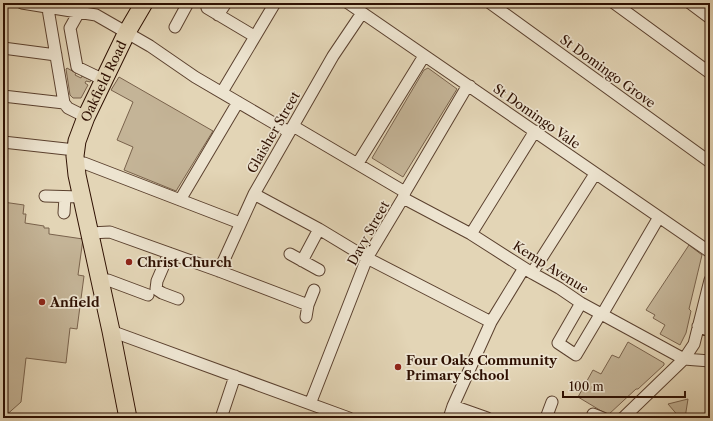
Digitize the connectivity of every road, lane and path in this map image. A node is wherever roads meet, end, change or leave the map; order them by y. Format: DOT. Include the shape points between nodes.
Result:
graph roads {
  1 [pos="22,3"];
  2 [pos="144,3"];
  3 [pos="188,3"];
  4 [pos="226,3"];
  5 [pos="275,3"];
  6 [pos="348,3"];
  7 [pos="490,3"];
  8 [pos="614,3"];
  9 [pos="690,3"];
  10 [pos="48,5"];
  11 [pos="207,8"];
  12 [pos="80,12"];
  13 [pos="362,13"];
  14 [pos="218,14"];
  15 [pos="710,18"];
  16 [pos="175,26"];
  17 [pos="127,32"];
  18 [pos="254,36"];
  19 [pos="3,48"];
  20 [pos="56,55"];
  21 [pos="424,56"];
  22 [pos="710,73"];
  23 [pos="104,80"];
  24 [pos="470,86"];
  25 [pos="222,92"];
  26 [pos="3,96"];
  27 [pos="238,102"];
  28 [pos="64,103"];
  29 [pos="86,118"];
  30 [pos="291,129"];
  31 [pos="535,131"];
  32 [pos="3,142"];
  33 [pos="75,157"];
  34 [pos="710,162"];
  35 [pos="358,163"];
  36 [pos="595,174"];
  37 [pos="254,194"];
  38 [pos="404,195"];
  39 [pos="45,196"];
  40 [pos="73,197"];
  41 [pos="180,200"];
  42 [pos="64,213"];
  43 [pos="659,217"];
  44 [pos="240,223"];
  45 [pos="319,229"];
  46 [pos="90,233"];
  47 [pos="471,234"];
  48 [pos="710,252"];
  49 [pos="169,253"];
  50 [pos="290,254"];
  51 [pos="367,258"];
  52 [pos="302,261"];
  53 [pos="319,270"];
  54 [pos="528,270"];
  55 [pos="219,271"];
  56 [pos="100,280"];
  57 [pos="710,280"];
  58 [pos="314,290"];
  59 [pos="148,295"];
  60 [pos="178,299"];
  61 [pos="581,303"];
  62 [pos="308,305"];
  63 [pos="602,313"];
  64 [pos="306,317"];
  65 [pos="491,322"];
  66 [pos="698,326"];
  67 [pos="111,331"];
  68 [pos="710,331"];
  69 [pos="684,359"];
  70 [pos="710,361"];
  71 [pos="235,376"];
  72 [pos="552,402"];
  73 [pos="310,404"];
  74 [pos="453,406"];
  75 [pos="128,418"];
  76 [pos="221,418"];
  77 [pos="349,418"];
  78 [pos="449,418"];
  79 [pos="487,418"];
  80 [pos="546,418"];
  81 [pos="622,418"];
  1 -- 10 [label="street, Kemp Avenue"];
  2 -- 17 [label="highway, Oakfield Road"];
  3 -- 16 [label="street"];
  4 -- 14 [label="street"];
  5 -- 18 [label="street"];
  6 -- 13 [label="street, St Domingo Vale"];
  7 -- 34 [label="street, St Domingo Grove"];
  8 -- 22 [label="street"];
  9 -- 15 [label="street"];
  10 -- 12 [label="street, Kemp Avenue"];
  10 -- 20 [label="street"];
  11 -- 14 [label="street"];
  12 -- 17 [label="street, Kemp Avenue" via="96,14"];
  12 -- 23 [label="street" via="70,28 77,67"];
  13 -- 21 [label="street, St Domingo Vale"];
  13 -- 30 [label="street, Glaisher Street" via="333,56"];
  14 -- 18 [label="street"];
  17 -- 23 [label="highway, Oakfield Road"];
  17 -- 25 [label="street, Kemp Avenue"];
  18 -- 25 [label="street"];
  19 -- 20 [label="street"];
  20 -- 28 [label="street"];
  21 -- 24 [label="street, St Domingo Vale"];
  21 -- 35 [label="street"];
  23 -- 29 [label="highway, Oakfield Road"];
  24 -- 31 [label="street, St Domingo Vale"];
  24 -- 38 [label="street, Davy Street" via="465,90"];
  25 -- 27 [label="street, Kemp Avenue"];
  26 -- 28 [label="street"];
  27 -- 30 [label="street, Kemp Avenue"];
  27 -- 41 [label="street"];
  28 -- 29 [label="street"];
  29 -- 33 [label="highway, Oakfield Road"];
  30 -- 35 [label="street, Kemp Avenue"];
  30 -- 37 [label="street, Glaisher Street"];
  31 -- 36 [label="street, St Domingo Vale"];
  31 -- 47 [label="street"];
  32 -- 33 [label="street"];
  33 -- 40 [label="highway"];
  33 -- 41 [label="street" via="84,163"];
  35 -- 38 [label="street, Kemp Avenue"];
  36 -- 43 [label="street, St Domingo Vale"];
  36 -- 54 [label="street"];
  37 -- 44 [label="street, Glaisher Street"];
  37 -- 45 [label="street"];
  38 -- 47 [label="street, Kemp Avenue"];
  38 -- 51 [label="street, Davy Street"];
  39 -- 40 [label="street"];
  40 -- 42 [label="street"];
  40 -- 46 [label="highway"];
  41 -- 44 [label="street"];
  43 -- 48 [label="street, St Domingo Vale"];
  43 -- 63 [label="street"];
  44 -- 55 [label="street, Glaisher Street"];
  45 -- 51 [label="street"];
  45 -- 52 [label="street"];
  46 -- 49 [label="street" via="110,232"];
  46 -- 56 [label="highway"];
  47 -- 54 [label="street, Kemp Avenue"];
  49 -- 55 [label="street"];
  49 -- 60 [label="street" via="156,281 156,289"];
  50 -- 52 [label="street"];
  51 -- 65 [label="street"];
  51 -- 73 [label="street, Davy Street"];
  52 -- 53 [label="street"];
  54 -- 61 [label="street, Kemp Avenue"];
  54 -- 65 [label="street"];
  55 -- 62 [label="street"];
  56 -- 59 [label="street" via="108,280"];
  56 -- 67 [label="highway"];
  57 -- 66 [label="street"];
  58 -- 62 [label="street"];
  61 -- 63 [label="street, Kemp Avenue"];
  61 -- 63 [label="street" via="558,343 576,355"];
  62 -- 64 [label="street"];
  63 -- 69 [label="street, Kemp Avenue"];
  65 -- 74 [label="street"];
  66 -- 68 [label="street"];
  66 -- 69 [label="street" via="694,344"];
  67 -- 71 [label="street"];
  67 -- 75 [label="highway"];
  69 -- 70 [label="street"];
  69 -- 81 [label="street"];
  71 -- 73 [label="street"];
  71 -- 76 [label="street"];
  72 -- 80 [label="street"];
  73 -- 77 [label="street"];
  74 -- 78 [label="street"];
  74 -- 79 [label="street"];
}
